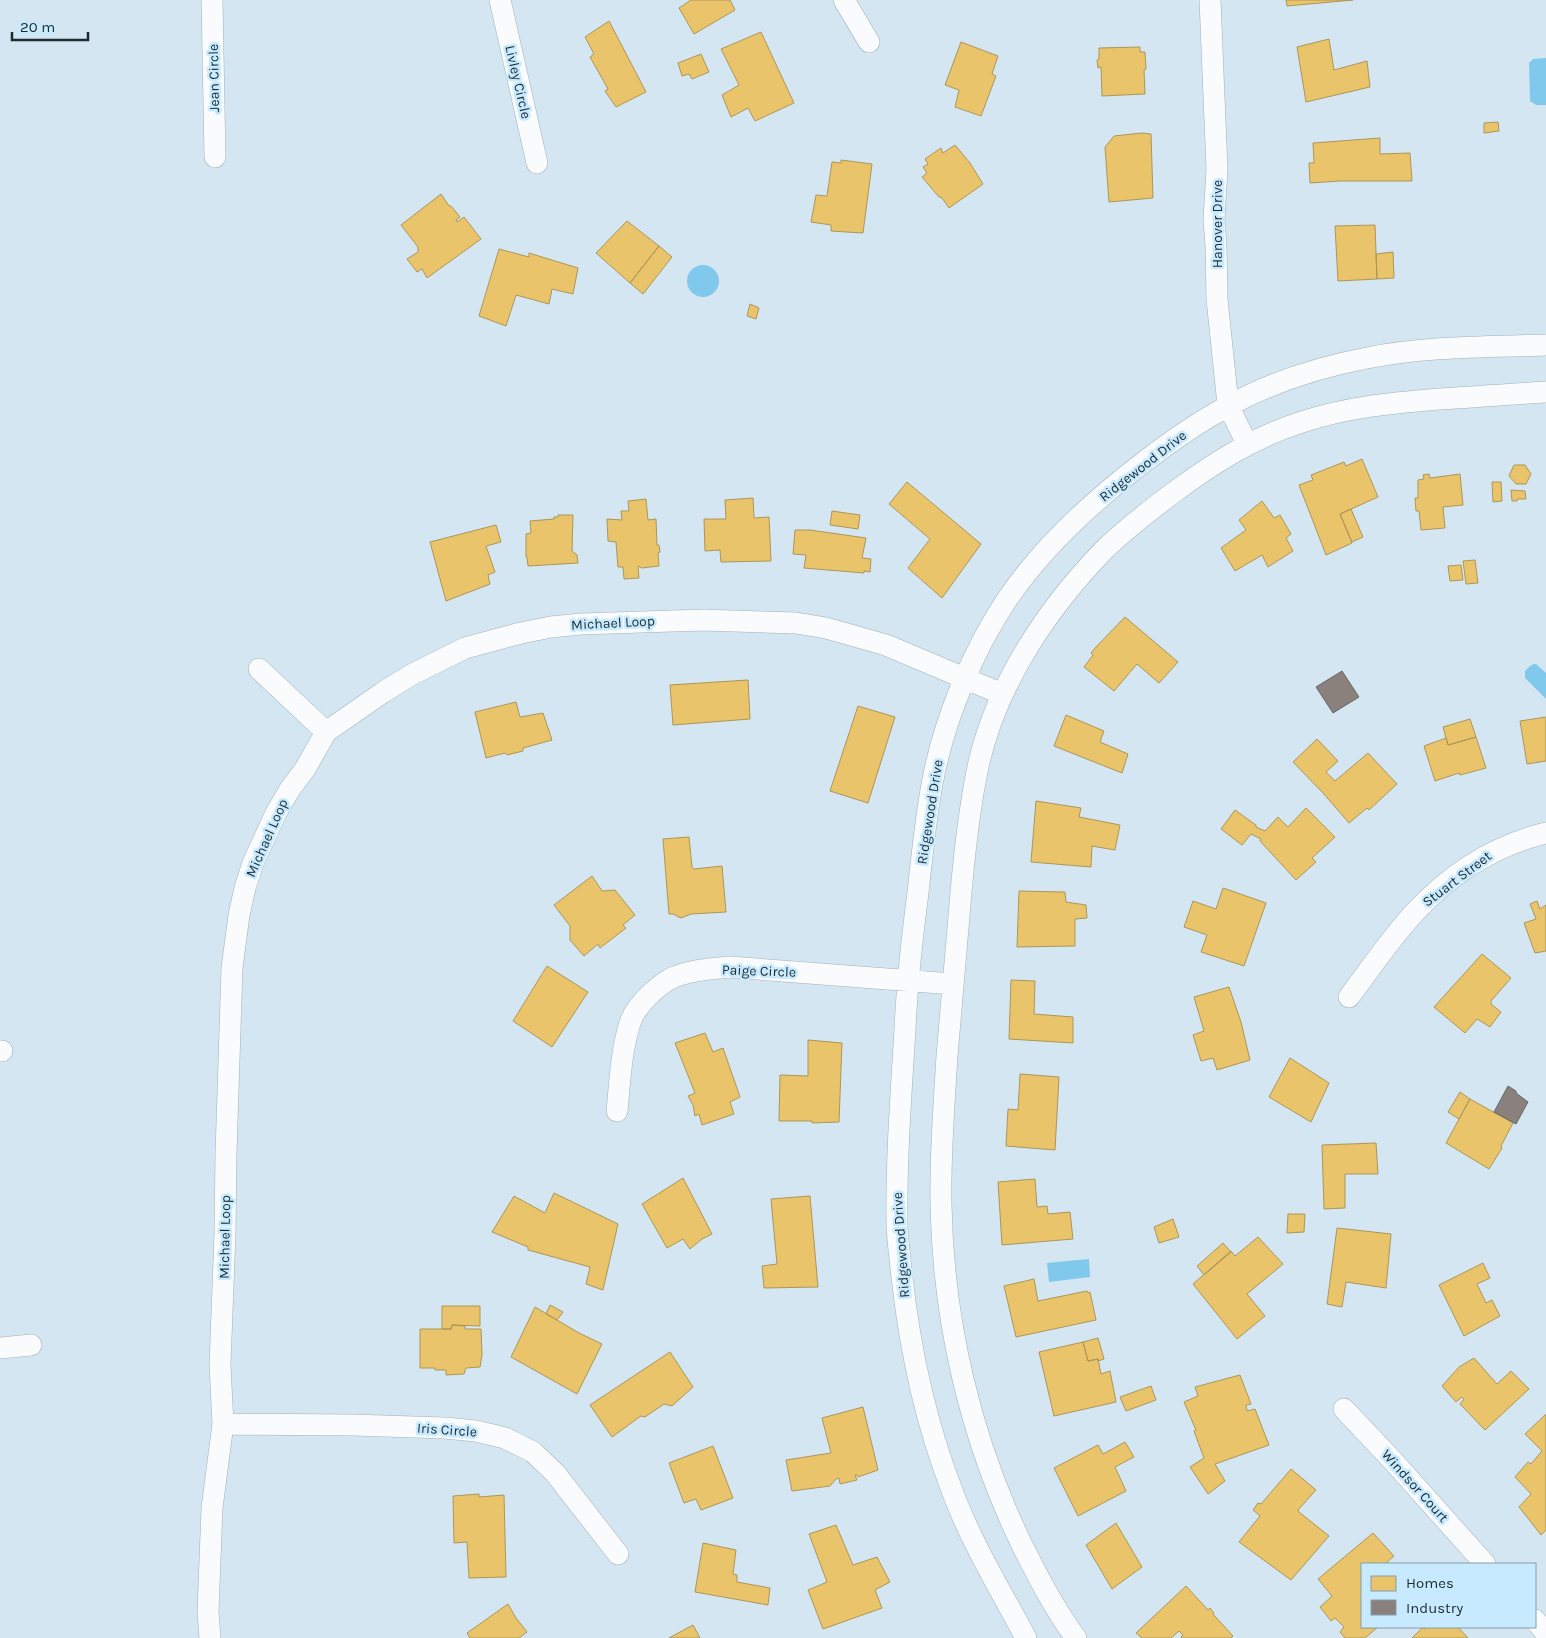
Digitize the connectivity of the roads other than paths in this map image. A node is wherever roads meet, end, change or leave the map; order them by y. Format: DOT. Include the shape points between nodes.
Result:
graph roads {
  1 [pos="212,0"];
  2 [pos="500,0"];
  3 [pos="844,0"];
  4 [pos="1210,0"];
  5 [pos="869,42"];
  6 [pos="215,157"];
  7 [pos="536,163"];
  8 [pos="1546,345"];
  9 [pos="1546,392"];
  10 [pos="1228,406"];
  11 [pos="1248,444"];
  12 [pos="259,669"];
  13 [pos="964,678"];
  14 [pos="1002,694"];
  15 [pos="326,732"];
  16 [pos="1546,833"];
  17 [pos="908,981"];
  18 [pos="953,984"];
  19 [pos="1349,997"];
  20 [pos="617,1111"];
  21 [pos="31,1345"];
  22 [pos="0,1348"];
  23 [pos="1344,1409"];
  24 [pos="223,1424"];
  25 [pos="618,1554"];
  26 [pos="1483,1563"];
  27 [pos="1536,1621"];
  28 [pos="1546,1633"];
  29 [pos="1071,1636"];
  30 [pos="210,1638"];
  31 [pos="1026,1638"];
  1 -- 6 [label="street, Jean Circle"];
  2 -- 7 [label="street, Livley Circle"];
  3 -- 5 [label="street"];
  4 -- 10 [label="street, Hanover Drive" via="1217,169 1214,220 1217,298"];
  8 -- 10 [label="street, Ridgewood Drive" via="1426,350 1366,358 1307,373"];
  9 -- 11 [label="street" via="1387,403 1358,408 1300,422"];
  10 -- 11 [label="street, Hanover Drive"];
  10 -- 13 [label="street, Ridgewood Drive" via="1172,441 1125,477 1041,556 1006,601"];
  11 -- 14 [label="street" via="1196,476 1147,512 1105,549 1041,628"];
  12 -- 15 [label="street"];
  13 -- 14 [label="street, Michael Loop"];
  13 -- 15 [label="street, Michael Loop" via="886,645 796,623 703,620 582,624 521,633 465,648 411,675"];
  13 -- 17 [label="street, Ridgewood Drive" via="934,776"];
  14 -- 18 [label="street" via="980,759 970,811"];
  15 -- 24 [label="street, Michael Loop" via="276,813 253,863 238,916 232,968 226,1153 220,1365"];
  16 -- 19 [label="street, Stuart Street" via="1484,856 1437,890 1416,910"];
  17 -- 18 [label="street, Paige Circle"];
  17 -- 20 [label="street, Paige Circle" via="730,967 671,979 648,996 632,1019"];
  17 -- 31 [label="street, Ridgewood Drive" via="897,1232 915,1365 953,1494 975,1543"];
  18 -- 29 [label="street" via="941,1154 941,1207 956,1347 966,1393 992,1477 1033,1568"];
  21 -- 22 [label="street"];
  23 -- 26 [label="street, Windsor Court"];
  24 -- 25 [label="street, Iris Circle" via="445,1428 505,1438 533,1452 555,1473"];
  24 -- 30 [label="street, Michael Loop" via="212,1508"];
  27 -- 28 [label="street"];
}
